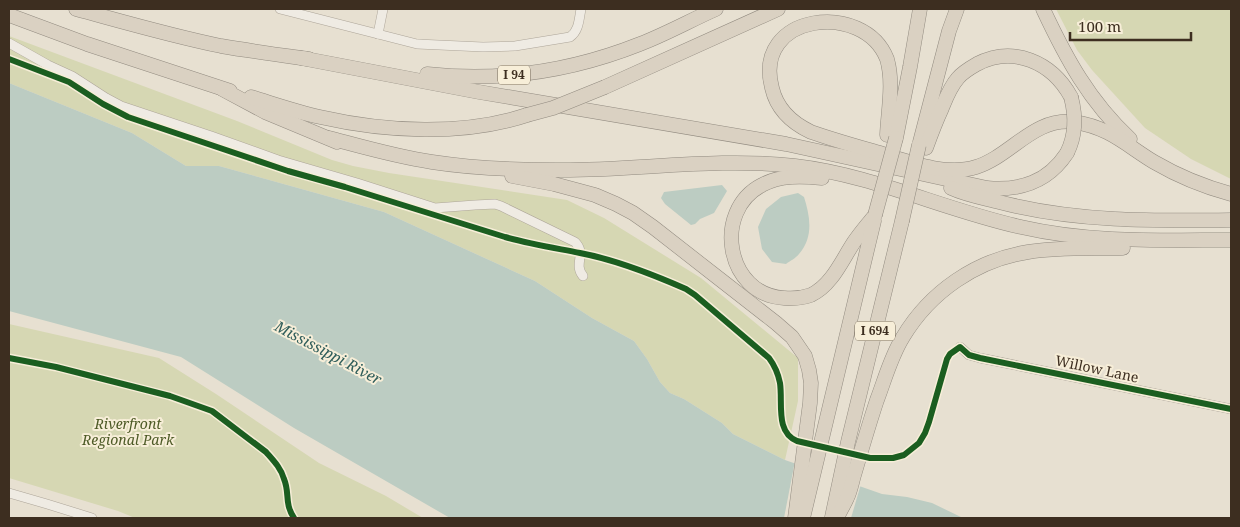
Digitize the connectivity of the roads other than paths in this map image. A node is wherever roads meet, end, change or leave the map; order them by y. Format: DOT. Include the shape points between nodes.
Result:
graph roads {
  1 [pos="76,9"];
  2 [pos="280,9"];
  3 [pos="383,9"];
  4 [pos="581,9"];
  5 [pos="716,9"];
  6 [pos="778,9"];
  7 [pos="920,9"];
  8 [pos="957,9"];
  9 [pos="1043,9"];
  10 [pos="9,16"];
  11 [pos="378,34"];
  12 [pos="9,43"];
  13 [pos="301,58"];
  14 [pos="222,89"];
  15 [pos="891,137"];
  16 [pos="329,138"];
  17 [pos="922,146"];
  18 [pos="931,176"];
  19 [pos="1183,176"];
  20 [pos="1231,194"];
  21 [pos="937,203"];
  22 [pos="875,215"];
  23 [pos="1231,220"];
  24 [pos="1231,242"];
  25 [pos="583,276"];
  26 [pos="960,347"];
  27 [pos="1231,409"];
  28 [pos="9,493"];
  29 [pos="92,518"];
  30 [pos="795,518"];
  31 [pos="803,518"];
  32 [pos="832,518"];
  33 [pos="837,518"];
  1 -- 13 [label="highway, I 94" via="204,42"];
  2 -- 11 [label="street"];
  3 -- 11 [label="street"];
  4 -- 11 [label="street" via="578,26 570,37 515,46 417,44"];
  5 -- 13 [label="highway, I 94" via="614,54 526,74 453,76"];
  6 -- 14 [label="highway, bridge" via="553,108 504,121 463,127 424,130 351,123"];
  7 -- 15 [label="highway, I 694" via="910,67"];
  8 -- 17 [label="highway, I 694"];
  9 -- 19 [label="highway" via="1077,76 1108,117 1132,141"];
  10 -- 14 [label="highway"];
  12 -- 25 [label="street" via="121,106 278,160 435,208 501,206 575,242 580,249 578,266"];
  13 -- 18 [label="highway" via="786,144"];
  14 -- 16 [label="highway" via="265,112"];
  15 -- 19 [label="highway" via="888,115 890,74 886,55 873,31 856,18 836,13 810,16 793,24 774,49 770,82 786,115 811,132 930,167 953,170 983,164 1042,127 1073,122 1106,131 1155,163"];
  15 -- 22 [label="highway, I 694, bridge" via="890,162"];
  16 -- 21 [label="highway" via="408,158 465,166 561,170 736,163 794,166 852,177"];
  16 -- 30 [label="highway" via="358,150 409,162 524,178 595,195 633,213 653,227 776,323 792,337 805,356 811,376"];
  17 -- 18 [label="highway, bridge" via="952,86 960,76 988,59 1010,56 1034,61 1054,74 1070,97 1074,125 1067,153 1059,164 1037,181 1008,189 987,188"];
  17 -- 32 [label="highway, I 694, bridge"];
  18 -- 23 [label="highway" via="968,194 1063,215 1128,220"];
  19 -- 20 [label="highway"];
  21 -- 22 [label="highway" via="830,179 795,177 774,180 751,193 743,203 733,224 732,252 745,279 759,291 778,298 803,297 835,273"];
  21 -- 24 [label="highway" via="1018,227 1068,236"];
  22 -- 31 [label="highway, I 694"];
  24 -- 33 [label="highway" via="1036,251 999,259 947,288 929,303 903,337 890,366 848,496"];
  26 -- 27 [label="street, Willow Lane" via="980,358"];
  28 -- 29 [label="street"];
}
